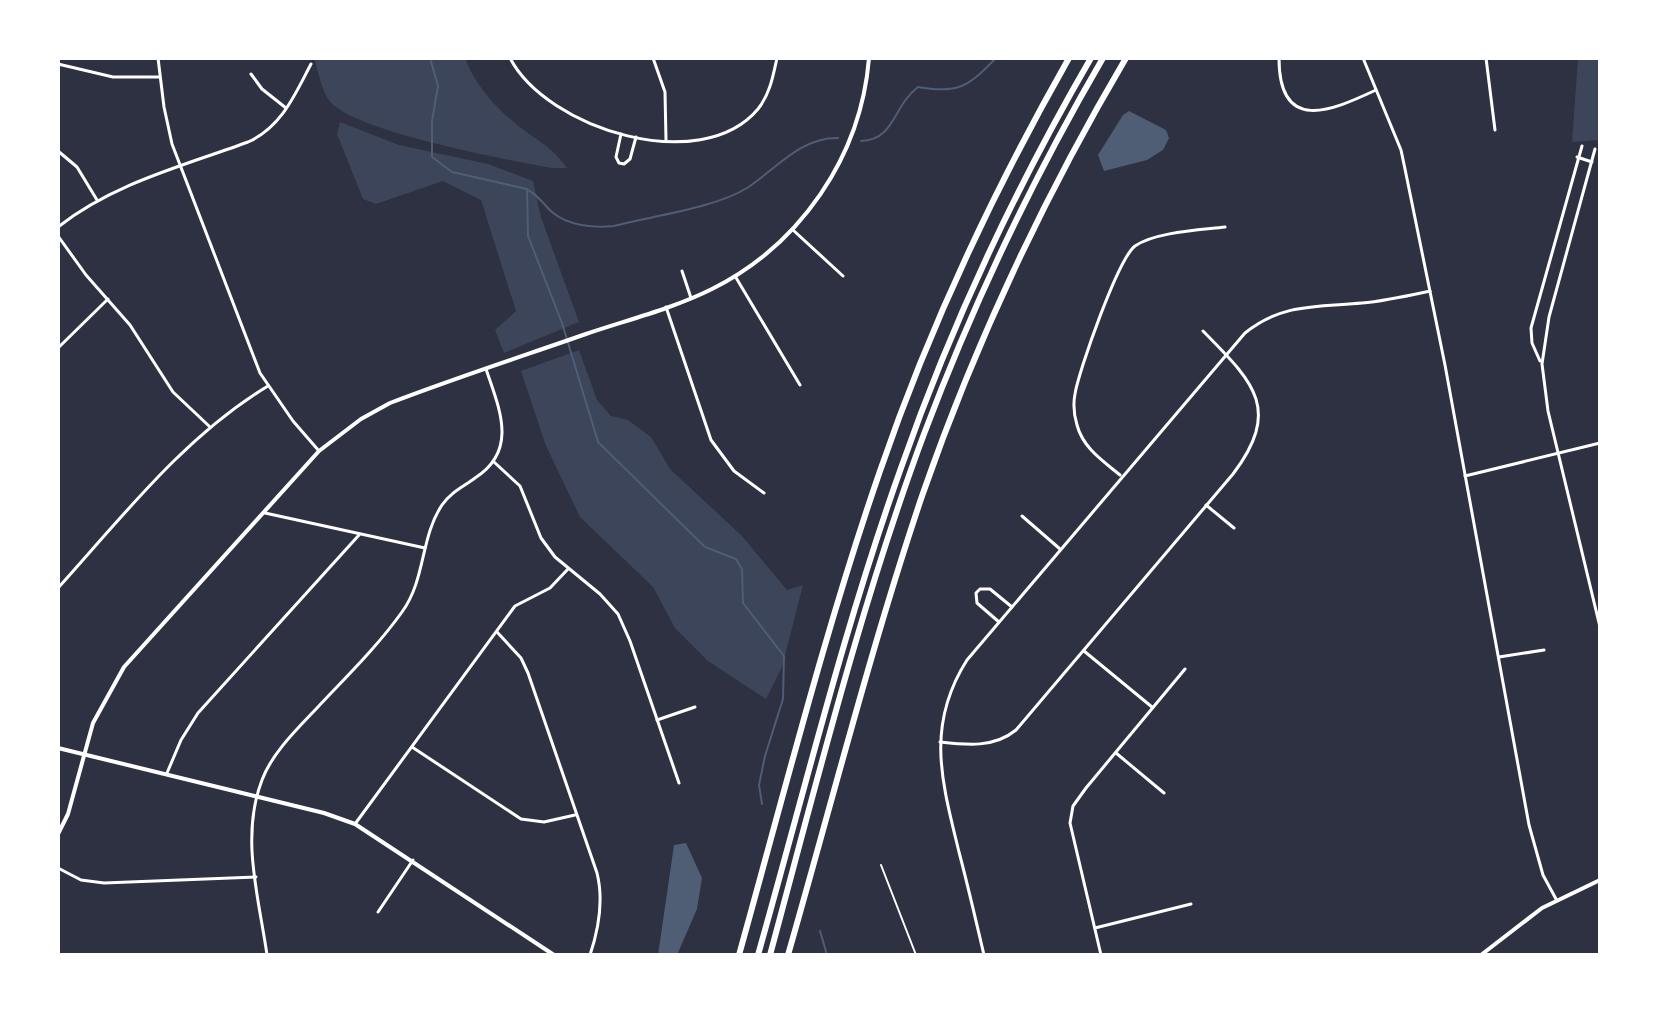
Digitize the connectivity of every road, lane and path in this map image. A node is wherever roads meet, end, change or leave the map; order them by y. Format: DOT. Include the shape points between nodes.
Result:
graph roads {
  1 [pos="158,58"];
  2 [pos="510,58"];
  3 [pos="653,58"];
  4 [pos="777,58"];
  5 [pos="869,58"];
  6 [pos="1069,58"];
  7 [pos="1091,58"];
  8 [pos="1103,58"];
  9 [pos="1126,58"];
  10 [pos="1279,58"];
  11 [pos="1363,58"];
  12 [pos="1486,58"];
  13 [pos="58,64"];
  14 [pos="311,64"];
  15 [pos="251,74"];
  16 [pos="159,77"];
  17 [pos="1376,90"];
  18 [pos="286,108"];
  19 [pos="1495,130"];
  20 [pos="621,134"];
  21 [pos="636,137"];
  22 [pos="666,140"];
  23 [pos="1582,146"];
  24 [pos="1595,149"];
  25 [pos="58,151"];
  26 [pos="1577,157"];
  27 [pos="1592,162"];
  28 [pos="180,166"];
  29 [pos="97,200"];
  30 [pos="58,227"];
  31 [pos="1225,227"];
  32 [pos="793,230"];
  33 [pos="58,236"];
  34 [pos="682,271"];
  35 [pos="735,276"];
  36 [pos="843,276"];
  37 [pos="1430,291"];
  38 [pos="692,298"];
  39 [pos="108,299"];
  40 [pos="666,307"];
  41 [pos="1203,331"];
  42 [pos="58,348"];
  43 [pos="1225,353"];
  44 [pos="1542,364"];
  45 [pos="486,369"];
  46 [pos="800,385"];
  47 [pos="268,386"];
  48 [pos="209,426"];
  49 [pos="1600,443"];
  50 [pos="319,451"];
  51 [pos="1559,453"];
  52 [pos="493,462"];
  53 [pos="1121,476"];
  54 [pos="1465,476"];
  55 [pos="764,493"];
  56 [pos="1206,505"];
  57 [pos="264,513"];
  58 [pos="1022,516"];
  59 [pos="1234,528"];
  60 [pos="359,535"];
  61 [pos="425,548"];
  62 [pos="1060,549"];
  63 [pos="568,569"];
  64 [pos="58,588"];
  65 [pos="1012,607"];
  66 [pos="999,622"];
  67 [pos="1600,627"];
  68 [pos="497,632"];
  69 [pos="1544,650"];
  70 [pos="1084,651"];
  71 [pos="1499,657"];
  72 [pos="1185,669"];
  73 [pos="695,707"];
  74 [pos="1152,707"];
  75 [pos="657,720"];
  76 [pos="940,742"];
  77 [pos="412,747"];
  78 [pos="58,748"];
  79 [pos="1116,753"];
  80 [pos="84,754"];
  81 [pos="167,774"];
  82 [pos="679,783"];
  83 [pos="1164,793"];
  84 [pos="257,797"];
  85 [pos="575,815"];
  86 [pos="355,824"];
  87 [pos="58,834"];
  88 [pos="413,860"];
  89 [pos="881,865"];
  90 [pos="58,868"];
  91 [pos="256,877"];
  92 [pos="1600,880"];
  93 [pos="1556,899"];
  94 [pos="1191,904"];
  95 [pos="378,912"];
  96 [pos="1095,928"];
  97 [pos="161,955"];
  98 [pos="167,955"];
  99 [pos="267,955"];
  100 [pos="554,955"];
  101 [pos="590,955"];
  102 [pos="739,955"];
  103 [pos="758,955"];
  104 [pos="770,955"];
  105 [pos="788,955"];
  106 [pos="916,955"];
  107 [pos="984,955"];
  108 [pos="1101,955"];
  109 [pos="1481,955"];
  1 -- 16 [label="street"];
  2 -- 20 [label="street" via="548,102"];
  3 -- 22 [label="street" via="665,92"];
  4 -- 22 [label="street" via="767,96 746,121 717,136"];
  5 -- 32 [label="street" via="846,148 821,196"];
  6 -- 102 [label="highway" via="973,242 904,403 841,590"];
  7 -- 103 [label="highway" via="1005,216 919,419 860,595"];
  8 -- 104 [label="highway" via="1011,230 928,425 865,614"];
  9 -- 105 [label="highway" via="1036,223 949,423 899,569"];
  10 -- 17 [label="street" via="1285,93 1307,110 1324,112"];
  11 -- 17 [label="street"];
  12 -- 19 [label="street"];
  13 -- 16 [label="street" via="113,77"];
  14 -- 18 [label="street"];
  15 -- 18 [label="street"];
  16 -- 28 [label="street"];
  17 -- 37 [label="street" via="1401,150"];
  18 -- 28 [label="street" via="273,127 256,138"];
  20 -- 21 [label="street"];
  20 -- 21 [label="street" via="619,163 630,159"];
  21 -- 22 [label="street"];
  23 -- 26 [label="street"];
  24 -- 27 [label="street"];
  25 -- 29 [label="street" via="77,167"];
  26 -- 27 [label="street"];
  26 -- 44 [label="street" via="1531,328"];
  27 -- 44 [label="street" via="1549,317"];
  28 -- 29 [label="street"];
  28 -- 47 [label="street"];
  29 -- 30 [label="street"];
  31 -- 53 [label="street" via="1141,243 1118,273 1074,406 1085,442"];
  32 -- 35 [label="street"];
  32 -- 36 [label="street"];
  33 -- 39 [label="street"];
  34 -- 38 [label="street"];
  35 -- 38 [label="street"];
  35 -- 46 [label="street"];
  37 -- 43 [label="street" via="1282,311 1257,323"];
  37 -- 54 [label="street"];
  38 -- 40 [label="street"];
  39 -- 42 [label="street"];
  39 -- 48 [label="street" via="173,392"];
  40 -- 45 [label="street"];
  40 -- 55 [label="street" via="711,440 734,471"];
  41 -- 43 [label="street"];
  43 -- 53 [label="street"];
  43 -- 56 [label="street" via="1250,381 1258,428 1244,460"];
  44 -- 51 [label="street"];
  45 -- 50 [label="street" via="390,403"];
  45 -- 52 [label="street" via="503,426"];
  47 -- 48 [label="street"];
  47 -- 50 [label="street"];
  48 -- 64 [label="street"];
  49 -- 51 [label="street"];
  50 -- 57 [label="street"];
  51 -- 54 [label="street"];
  51 -- 67 [label="street"];
  52 -- 61 [label="street" via="449,496"];
  52 -- 63 [label="street" via="520,486 541,538"];
  53 -- 62 [label="street"];
  54 -- 71 [label="street"];
  56 -- 59 [label="street"];
  56 -- 70 [label="street"];
  57 -- 60 [label="street"];
  57 -- 80 [label="street" via="119,674 99,709"];
  58 -- 62 [label="street"];
  60 -- 61 [label="street"];
  60 -- 81 [label="street" via="198,713"];
  61 -- 84 [label="street" via="420,578 402,612 283,747"];
  62 -- 65 [label="street"];
  63 -- 68 [label="street" via="550,588 515,606"];
  63 -- 75 [label="street" via="618,614"];
  65 -- 66 [label="street"];
  65 -- 66 [label="street" via="990,589 976,593 977,603"];
  66 -- 76 [label="street" via="957,676"];
  68 -- 77 [label="street"];
  68 -- 85 [label="street" via="528,673"];
  69 -- 71 [label="street"];
  70 -- 74 [label="street"];
  70 -- 76 [label="street" via="1009,736 982,744"];
  71 -- 93 [label="street" via="1533,846"];
  72 -- 74 [label="street"];
  73 -- 75 [label="street"];
  74 -- 79 [label="street"];
  75 -- 82 [label="street"];
  76 -- 107 [label="street" via="943,780"];
  77 -- 85 [label="street" via="521,819 544,822"];
  77 -- 86 [label="street"];
  78 -- 80 [label="street"];
  79 -- 83 [label="street"];
  79 -- 96 [label="street" via="1070,814"];
  80 -- 81 [label="street"];
  80 -- 87 [label="street"];
  81 -- 84 [label="street"];
  84 -- 86 [label="street"];
  84 -- 91 [label="street" via="251,848"];
  85 -- 101 [label="street" via="601,899"];
  86 -- 88 [label="street"];
  88 -- 95 [label="street"];
  88 -- 100 [label="street"];
  89 -- 106 [label="lane"];
  90 -- 91 [label="street" via="81,880 104,883"];
  91 -- 99 [label="street"];
  92 -- 93 [label="street"];
  93 -- 109 [label="street"];
  94 -- 96 [label="street"];
  96 -- 108 [label="street"];
  97 -- 98 [label="street"];
}
